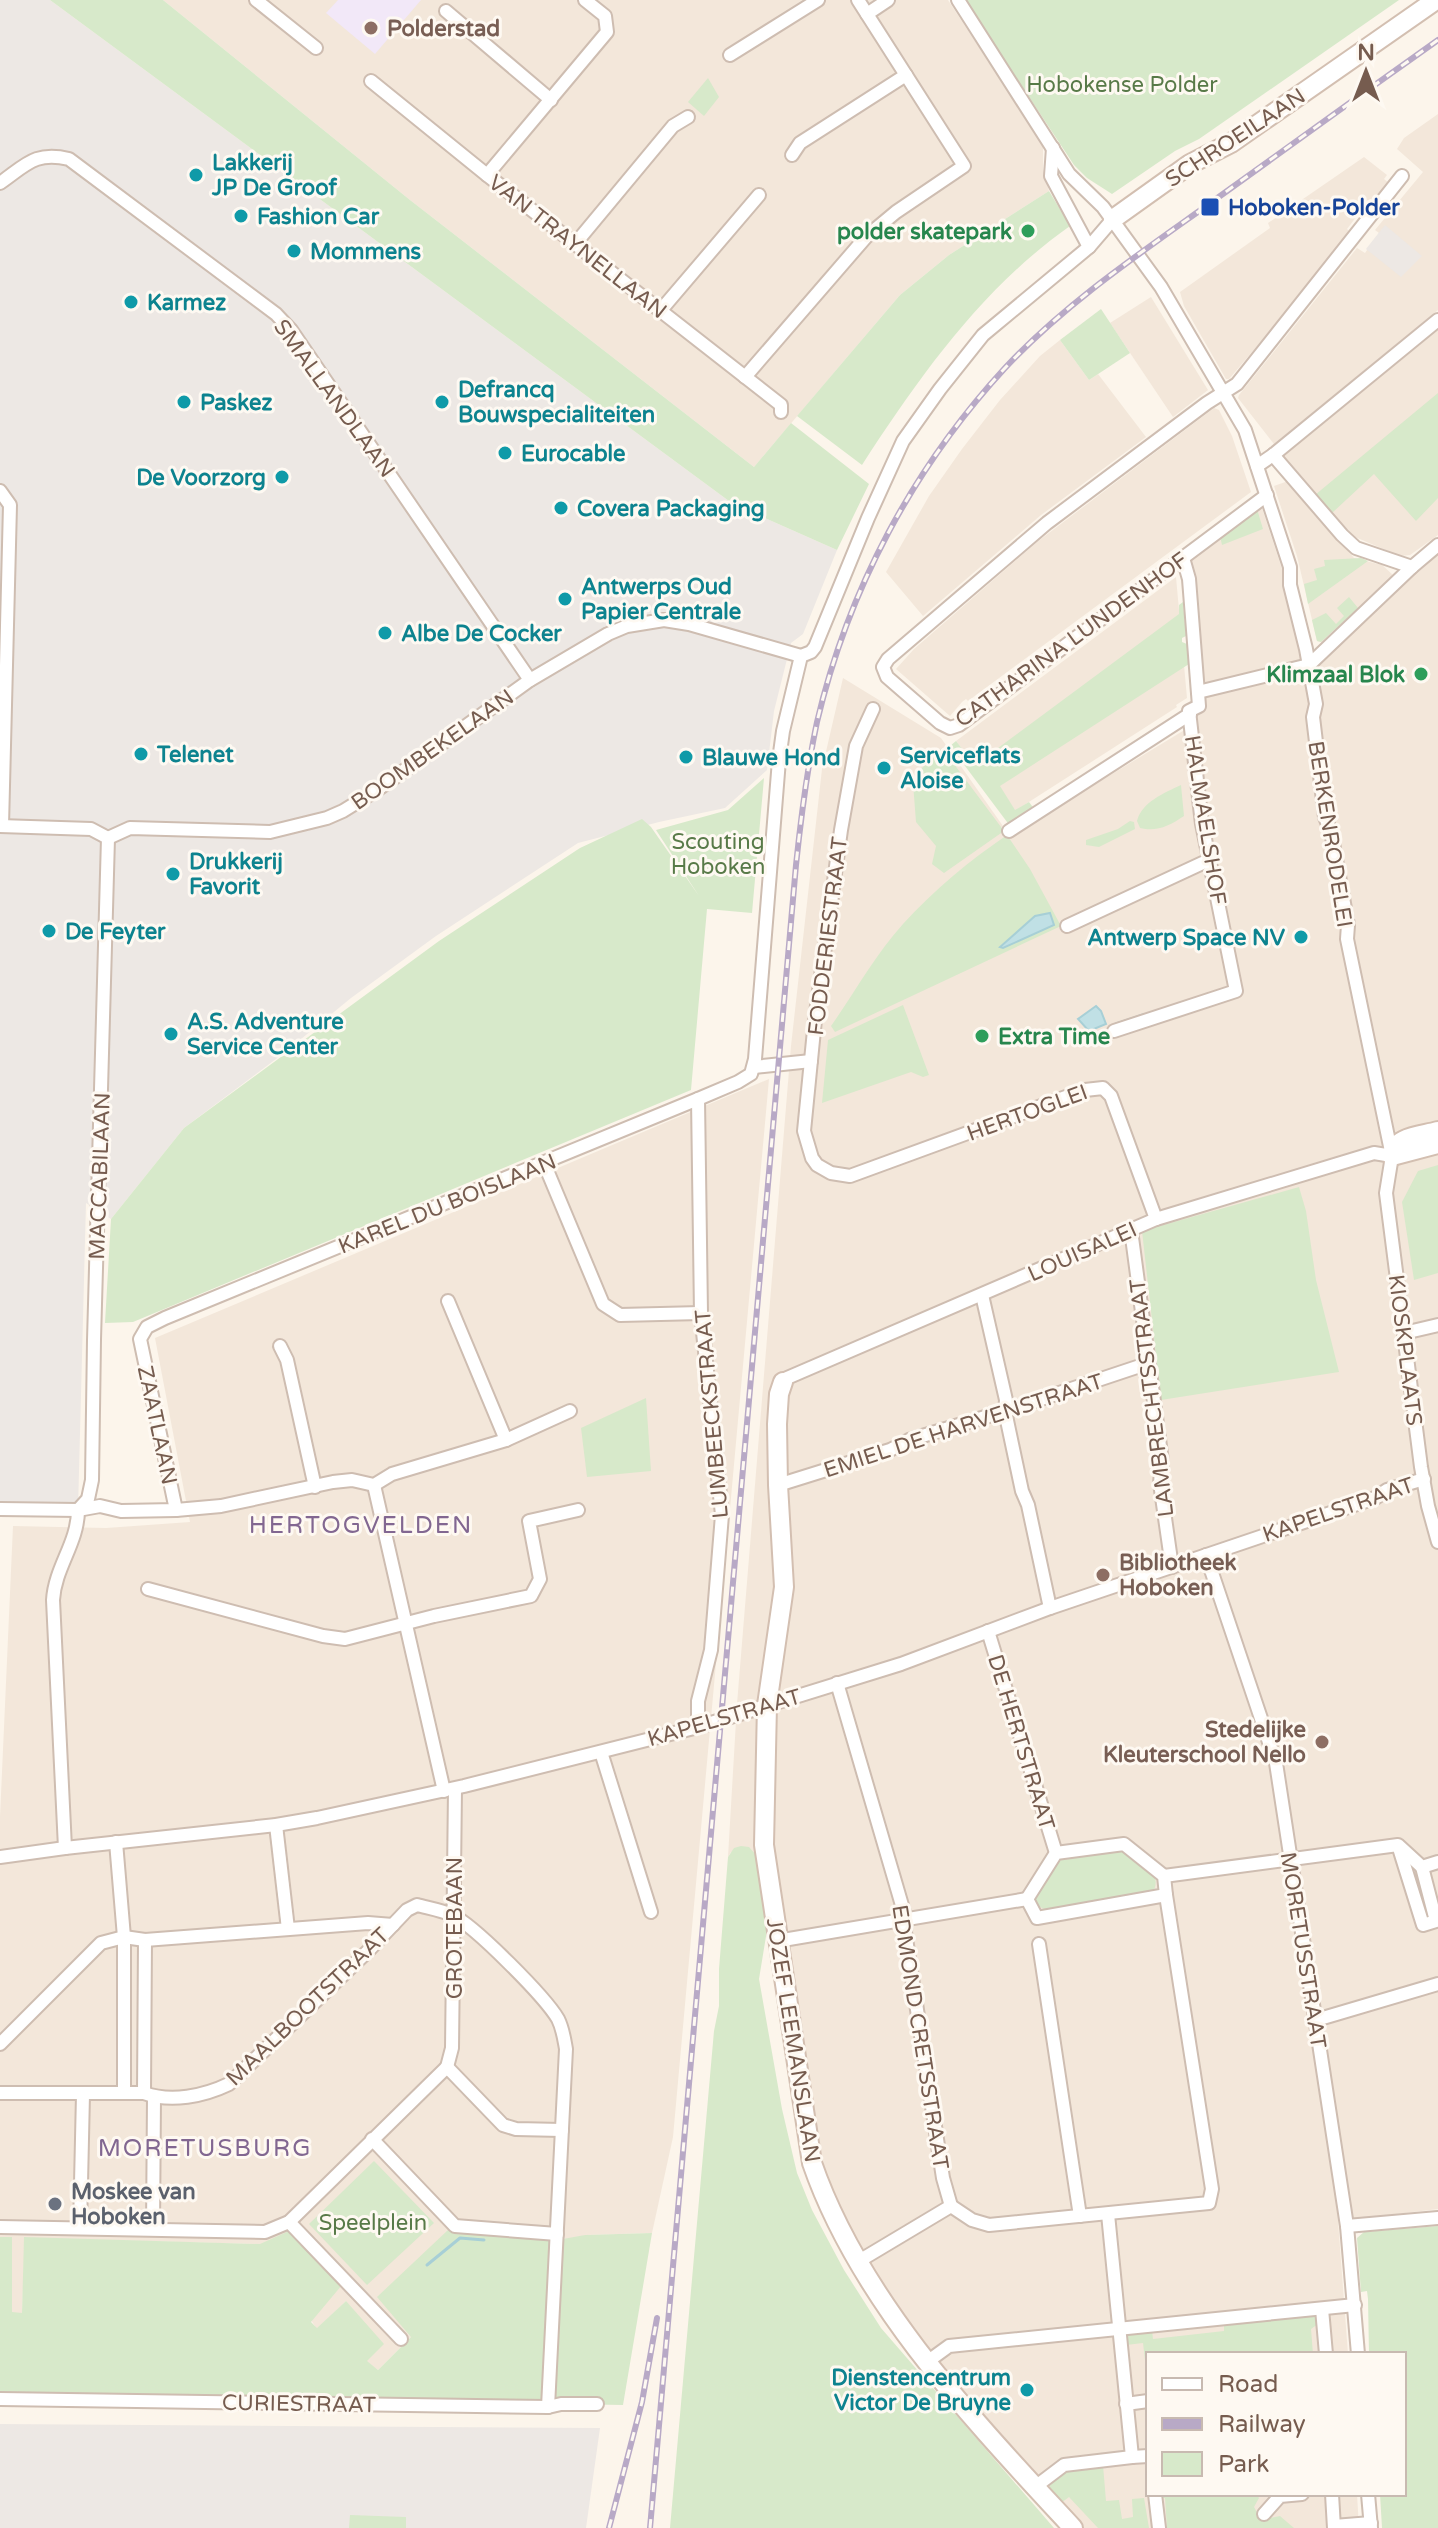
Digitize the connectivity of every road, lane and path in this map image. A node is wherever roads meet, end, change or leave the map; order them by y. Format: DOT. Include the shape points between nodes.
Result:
graph roads {
  1 [pos="257,0"];
  2 [pos="585,0"];
  3 [pos="818,0"];
  4 [pos="858,0"];
  5 [pos="888,0"];
  6 [pos="958,0"];
  7 [pos="1436,0"];
  8 [pos="446,11"];
  9 [pos="867,14"];
  10 [pos="316,48"];
  11 [pos="730,55"];
  12 [pos="906,75"];
  13 [pos="371,81"];
  14 [pos="551,100"];
  15 [pos="688,117"];
  16 [pos="1053,148"];
  17 [pos="792,155"];
  18 [pos="487,175"];
  19 [pos="1402,176"];
  20 [pos="0,183"];
  21 [pos="759,195"];
  22 [pos="1113,219"];
  23 [pos="575,244"];
  24 [pos="1089,247"];
  25 [pos="661,310"];
  26 [pos="1438,320"];
  27 [pos="745,377"];
  28 [pos="1225,393"];
  29 [pos="781,412"];
  30 [pos="1273,455"];
  31 [pos="1257,466"];
  32 [pos="0,491"];
  33 [pos="1267,495"];
  34 [pos="1438,545"];
  35 [pos="1183,558"];
  36 [pos="1412,567"];
  37 [pos="801,656"];
  38 [pos="1309,665"];
  39 [pos="530,680"];
  40 [pos="1198,692"];
  41 [pos="873,709"];
  42 [pos="1190,714"];
  43 [pos="1,826"];
  44 [pos="1009,831"];
  45 [pos="108,838"];
  46 [pos="1209,860"];
  47 [pos="1067,926"];
  48 [pos="1114,1031"];
  49 [pos="811,1061"];
  50 [pos="754,1067"];
  51 [pos="698,1099"];
  52 [pos="1438,1131"];
  53 [pos="1438,1144"];
  54 [pos="1392,1156"];
  55 [pos="544,1163"];
  56 [pos="817,1165"];
  57 [pos="1156,1219"];
  58 [pos="1131,1230"];
  59 [pos="982,1295"];
  60 [pos="448,1301"];
  61 [pos="701,1313"];
  62 [pos="1438,1325"];
  63 [pos="1404,1333"];
  64 [pos="140,1339"];
  65 [pos="280,1346"];
  66 [pos="1149,1363"];
  67 [pos="783,1382"];
  68 [pos="570,1411"];
  69 [pos="1005,1411"];
  70 [pos="506,1440"];
  71 [pos="1424,1479"];
  72 [pos="374,1485"];
  73 [pos="778,1485"];
  74 [pos="315,1487"];
  75 [pos="0,1509"];
  76 [pos="78,1510"];
  77 [pos="176,1510"];
  78 [pos="578,1510"];
  79 [pos="1438,1542"];
  80 [pos="1206,1555"];
  81 [pos="1172,1567"];
  82 [pos="148,1589"];
  83 [pos="1050,1608"];
  84 [pos="406,1624"];
  85 [pos="988,1631"];
  86 [pos="837,1683"];
  87 [pos="767,1705"];
  88 [pos="698,1727"];
  89 [pos="601,1752"];
  90 [pos="449,1790"];
  91 [pos="276,1825"];
  92 [pos="116,1842"];
  93 [pos="1398,1845"];
  94 [pos="65,1848"];
  95 [pos="1056,1853"];
  96 [pos="0,1857"];
  97 [pos="1290,1859"];
  98 [pos="1438,1862"];
  99 [pos="1422,1867"];
  100 [pos="1164,1876"];
  101 [pos="1166,1895"];
  102 [pos="1027,1899"];
  103 [pos="651,1912"];
  104 [pos="453,1915"];
  105 [pos="906,1919"];
  106 [pos="393,1925"];
  107 [pos="288,1929"];
  108 [pos="124,1937"];
  109 [pos="145,1940"];
  110 [pos="777,1941"];
  111 [pos="1039,1944"];
  112 [pos="1438,1984"];
  113 [pos="1316,2020"];
  114 [pos="0,2044"];
  115 [pos="447,2067"];
  116 [pos="0,2093"];
  117 [pos="124,2093"];
  118 [pos="83,2094"];
  119 [pos="149,2095"];
  120 [pos="562,2130"];
  121 [pos="372,2139"];
  122 [pos="951,2206"];
  123 [pos="1108,2214"];
  124 [pos="1080,2216"];
  125 [pos="1438,2218"];
  126 [pos="289,2222"];
  127 [pos="1347,2226"];
  128 [pos="0,2227"];
  129 [pos="80,2228"];
  130 [pos="153,2229"];
  131 [pos="557,2234"];
  132 [pos="859,2261"];
  133 [pos="1355,2305"];
  134 [pos="1322,2309"];
  135 [pos="1119,2328"];
  136 [pos="401,2339"];
  137 [pos="1326,2352"];
  138 [pos="1358,2352"];
  139 [pos="927,2362"];
  140 [pos="0,2399"];
  141 [pos="1146,2401"];
  142 [pos="597,2404"];
  143 [pos="1126,2404"];
  144 [pos="548,2407"];
  145 [pos="1146,2456"];
  146 [pos="1132,2457"];
  147 [pos="1035,2487"];
  148 [pos="1155,2496"];
  149 [pos="1280,2496"];
  150 [pos="1332,2496"];
  151 [pos="1368,2496"];
  152 [pos="1264,2514"];
  153 [pos="1371,2526"];
  154 [pos="1334,2527"];
  155 [pos="1073,2528"];
  156 [pos="1159,2528"];
  1 -- 10 [label="street"];
  2 -- 14 [label="street" via="605,16 607,32"];
  3 -- 11 [label="street"];
  4 -- 9 [label="street"];
  5 -- 9 [label="street"];
  6 -- 16 [label="street, BERKENRODELEI"];
  7 -- 22 [label="street, SCHROEILAAN"];
  8 -- 14 [label="street"];
  9 -- 12 [label="street"];
  12 -- 17 [label="street" via="800,143"];
  12 -- 27 [label="street" via="964,166 866,237"];
  13 -- 18 [label="street, VAN TRAYNELLAAN"];
  14 -- 18 [label="street"];
  15 -- 23 [label="street" via="673,126"];
  16 -- 22 [label="street, BERKENRODELEI" via="1069,174"];
  16 -- 24 [label="street" via="1051,176"];
  18 -- 23 [label="street, VAN TRAYNELLAAN"];
  19 -- 28 [label="street"];
  20 -- 39 [label="street, SMALLANDLAAN" via="50,154 69,159 276,314"];
  21 -- 25 [label="street"];
  22 -- 24 [label="street"];
  22 -- 28 [label="street, BERKENRODELEI"];
  23 -- 25 [label="street, VAN TRAYNELLAAN"];
  24 -- 37 [label="street" via="983,335 911,430 872,508 815,647"];
  25 -- 27 [label="street, VAN TRAYNELLAAN"];
  26 -- 30 [label="street"];
  27 -- 29 [label="street, VAN TRAYNELLAAN" via="781,405"];
  28 -- 31 [label="street, BERKENRODELEI"];
  28 -- 35 [label="street, CATHARINA LUNDENHOF" via="1047,523 883,667 887,677 940,723 954,727"];
  30 -- 31 [label="street"];
  30 -- 36 [label="street" via="1356,548"];
  31 -- 33 [label="street, BERKENRODELEI"];
  32 -- 43 [label="street" via="10,505"];
  33 -- 35 [label="street, CATHARINA LUNDENHOF"];
  33 -- 38 [label="street, BERKENRODELEI" via="1290,567"];
  34 -- 36 [label="street"];
  35 -- 40 [label="street, HALMAELSHOF"];
  36 -- 38 [label="street"];
  37 -- 39 [label="street, BOOMBEKELAAN" via="689,624 647,621 608,634"];
  37 -- 50 [label="street" via="779,760"];
  38 -- 40 [label="street"];
  38 -- 54 [label="street, BERKENRODELEI" via="1325,817"];
  39 -- 45 [label="street, BOOMBEKELAAN" via="377,790 327,818 270,832 130,828"];
  40 -- 42 [label="street, HALMAELSHOF" via="1199,706"];
  41 -- 49 [label="street, FODDERIESTRAAT" via="856,746 847,790"];
  42 -- 44 [label="street"];
  42 -- 46 [label="street, HALMAELSHOF"];
  43 -- 45 [label="street, BOOMBEKELAAN" via="91,829"];
  45 -- 76 [label="street, MACCABILAAN" via="92,1480 88,1499"];
  46 -- 47 [label="street"];
  46 -- 48 [label="street, HALMAELSHOF" via="1236,991"];
  49 -- 50 [label="street"];
  49 -- 56 [label="street, FODDERIESTRAAT" via="804,1131"];
  50 -- 51 [label="street, KAREL DU BOISLAAN" via="746,1078"];
  51 -- 55 [label="street, KAREL DU BOISLAAN"];
  51 -- 61 [label="street, LUMBEECKSTRAAT"];
  52 -- 54 [label="street" via="1398,1142"];
  53 -- 54 [label="street"];
  54 -- 57 [label="street, LOUISALEI" via="1374,1153"];
  54 -- 63 [label="street, KIOSKPLAATS" via="1386,1193"];
  55 -- 61 [label="street" via="603,1304 620,1315"];
  55 -- 64 [label="street, KAREL DU BOISLAAN" via="165,1318 147,1327"];
  56 -- 57 [label="street, HERTOGLEI" via="850,1176 1099,1087 1111,1096"];
  57 -- 58 [label="street, LOUISALEI"];
  58 -- 59 [label="street, LOUISALEI"];
  58 -- 66 [label="street, LAMBRECHTSSTRAAT"];
  59 -- 67 [label="street, LOUISALEI"];
  59 -- 69 [label="street"];
  60 -- 70 [label="street"];
  61 -- 88 [label="street, LUMBEECKSTRAAT" via="722,1515 711,1650 698,1701"];
  62 -- 63 [label="street"];
  63 -- 71 [label="street, KIOSKPLAATS"];
  64 -- 77 [label="street, ZAATLAAN"];
  65 -- 74 [label="street"];
  66 -- 69 [label="street, EMIEL DE HARVENSTRAAT"];
  66 -- 81 [label="street, LAMBRECHTSSTRAAT"];
  67 -- 73 [label="street, JOZEF LEEMANSLAAN"];
  68 -- 70 [label="street"];
  69 -- 73 [label="street, EMIEL DE HARVENSTRAAT"];
  69 -- 83 [label="street"];
  70 -- 72 [label="street" via="392,1474"];
  71 -- 79 [label="street, KIOSKPLAATS"];
  71 -- 80 [label="street, KAPELSTRAAT"];
  72 -- 74 [label="street" via="352,1480"];
  72 -- 84 [label="street, GROTEBAAN"];
  73 -- 87 [label="street, JOZEF LEEMANSLAAN" via="784,1587"];
  74 -- 77 [label="street"];
  75 -- 76 [label="street"];
  76 -- 77 [label="street"];
  76 -- 94 [label="street, MACCABILAAN" via="78,1528 54,1582 53,1600"];
  78 -- 84 [label="street" via="529,1521 540,1579 531,1596"];
  80 -- 81 [label="street, KAPELSTRAAT"];
  80 -- 97 [label="street, MORETUSSTRAAT" via="1276,1763"];
  81 -- 83 [label="street, KAPELSTRAAT"];
  82 -- 84 [label="street" via="327,1637 345,1639"];
  83 -- 85 [label="street, KAPELSTRAAT"];
  84 -- 90 [label="street, GROTEBAAN"];
  85 -- 86 [label="street, KAPELSTRAAT"];
  85 -- 95 [label="street, DE HERTSTRAAT"];
  86 -- 87 [label="street, KAPELSTRAAT"];
  86 -- 105 [label="street, EDMOND CRETSSTRAAT"];
  87 -- 88 [label="street, KAPELSTRAAT"];
  87 -- 110 [label="street, JOZEF LEEMANSLAAN" via="764,1845"];
  88 -- 89 [label="street, KAPELSTRAAT"];
  89 -- 90 [label="street, KAPELSTRAAT"];
  89 -- 103 [label="street"];
  90 -- 91 [label="street, KAPELSTRAAT"];
  90 -- 104 [label="street, GROTEBAAN"];
  91 -- 92 [label="street, KAPELSTRAAT"];
  91 -- 107 [label="street"];
  92 -- 94 [label="street, KAPELSTRAAT"];
  92 -- 108 [label="street"];
  93 -- 97 [label="street"];
  93 -- 99 [label="street"];
  93 -- 99 [label="street" via="1423,1925 1436,1921"];
  94 -- 96 [label="street, KAPELSTRAAT"];
  95 -- 100 [label="street" via="1124,1844"];
  95 -- 102 [label="street"];
  97 -- 100 [label="street"];
  97 -- 113 [label="street, MORETUSSTRAAT"];
  98 -- 99 [label="street"];
  100 -- 101 [label="street"];
  101 -- 102 [label="street" via="1037,1918"];
  101 -- 123 [label="street" via="1212,2189 1209,2203"];
  102 -- 105 [label="street"];
  104 -- 106 [label="street, MAALBOOTSTRAAT" via="417,1905"];
  104 -- 115 [label="street, GROTEBAAN" via="452,2048"];
  104 -- 120 [label="street" via="478,1933 542,1999 563,2030"];
  105 -- 110 [label="street"];
  105 -- 122 [label="street, EDMOND CRETSSTRAAT"];
  106 -- 107 [label="street"];
  106 -- 119 [label="street, MAALBOOTSTRAAT" via="229,2084 201,2096"];
  107 -- 109 [label="street"];
  108 -- 109 [label="street"];
  108 -- 114 [label="street" via="101,1943"];
  108 -- 117 [label="street"];
  109 -- 119 [label="street"];
  110 -- 132 [label="street, JOZEF LEEMANSLAAN" via="812,2163"];
  111 -- 124 [label="street"];
  112 -- 113 [label="street"];
  113 -- 127 [label="street, MORETUSSTRAAT"];
  115 -- 120 [label="street" via="503,2125"];
  115 -- 121 [label="street"];
  116 -- 118 [label="street, MAALBOOTSTRAAT"];
  117 -- 118 [label="street, MAALBOOTSTRAAT"];
  117 -- 119 [label="street, MAALBOOTSTRAAT"];
  118 -- 129 [label="street"];
  119 -- 130 [label="street"];
  120 -- 131 [label="street"];
  121 -- 126 [label="street"];
  121 -- 131 [label="street" via="455,2226"];
  122 -- 124 [label="street" via="989,2225"];
  122 -- 132 [label="street"];
  123 -- 124 [label="street"];
  123 -- 135 [label="street"];
  125 -- 127 [label="street"];
  126 -- 130 [label="street" via="265,2232"];
  126 -- 136 [label="street"];
  127 -- 133 [label="street, MORETUSSTRAAT"];
  128 -- 129 [label="street"];
  129 -- 130 [label="street"];
  131 -- 144 [label="street"];
  132 -- 139 [label="street, JOZEF LEEMANSLAAN"];
  133 -- 134 [label="street"];
  133 -- 138 [label="street, MORETUSSTRAAT"];
  134 -- 135 [label="street"];
  134 -- 137 [label="street"];
  135 -- 139 [label="street" via="949,2346"];
  135 -- 143 [label="street"];
  139 -- 147 [label="street, JOZEF LEEMANSLAAN"];
  140 -- 144 [label="street, CURIESTRAAT"];
  141 -- 143 [label="street"];
  142 -- 144 [label="street, CURIESTRAAT"];
  143 -- 146 [label="street"];
  145 -- 146 [label="street"];
  146 -- 147 [label="street" via="1064,2465"];
  147 -- 155 [label="street, JOZEF LEEMANSLAAN"];
  148 -- 156 [label="street"];
  149 -- 152 [label="street"];
  150 -- 154 [label="street"];
  151 -- 153 [label="street"];
  153 -- 154 [label="street"];
}
